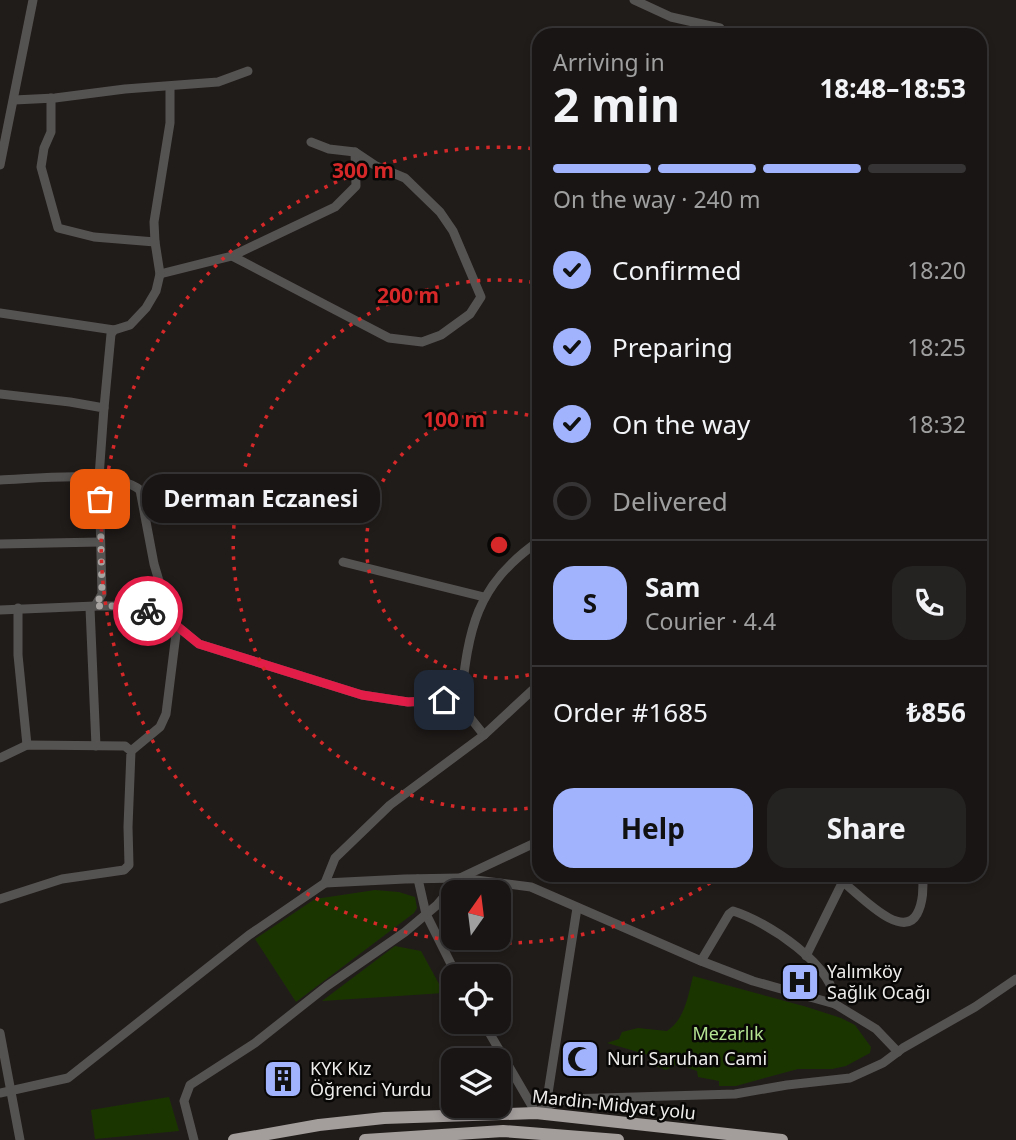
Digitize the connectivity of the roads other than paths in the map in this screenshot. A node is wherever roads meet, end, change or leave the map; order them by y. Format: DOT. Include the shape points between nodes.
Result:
graph roads {
  1 [pos="33,0"];
  2 [pos="634,0"];
  3 [pos="720,28"];
  4 [pos="248,71"];
  5 [pos="170,87"];
  6 [pos="51,98"];
  7 [pos="14,100"];
  8 [pos="311,142"];
  9 [pos="355,152"];
  10 [pos="0,165"];
  11 [pos="155,242"];
  12 [pos="232,256"];
  13 [pos="160,274"];
  14 [pos="0,313"];
  15 [pos="114,330"];
  16 [pos="0,394"];
  17 [pos="104,408"];
  18 [pos="99,477"];
  19 [pos="0,480"];
  20 [pos="100,542"];
  21 [pos="0,544"];
  22 [pos="532,547"];
  23 [pos="343,562"];
  24 [pos="484,597"];
  25 [pos="92,607"];
  26 [pos="18,608"];
  27 [pos="0,610"];
  28 [pos="177,626"];
  29 [pos="532,690"];
  30 [pos="460,705"];
  31 [pos="484,735"];
  32 [pos="27,745"];
  33 [pos="96,746"];
  34 [pos="131,751"];
  35 [pos="0,758"];
  36 [pos="532,844"];
  37 [pos="460,878"];
  38 [pos="418,879"];
  39 [pos="843,882"];
  40 [pos="848,882"];
  41 [pos="922,882"];
  42 [pos="325,883"];
  43 [pos="0,899"];
  44 [pos="577,908"];
  45 [pos="426,914"];
  46 [pos="806,956"];
  47 [pos="701,961"];
  48 [pos="451,964"];
  49 [pos="1016,979"];
  50 [pos="835,1004"];
  51 [pos="0,1033"];
  52 [pos="492,1034"];
  53 [pos="898,1052"];
  54 [pos="11,1091"];
  55 [pos="0,1093"];
  56 [pos="541,1109"];
  57 [pos="20,1140"];
  58 [pos="194,1140"];
  59 [pos="234,1140"];
  60 [pos="365,1140"];
  61 [pos="618,1140"];
  62 [pos="782,1140"];
  1 -- 7 [label="street"];
  2 -- 3 [label="street" via="671,17"];
  4 -- 5 [label="street" via="219,82"];
  5 -- 6 [label="street"];
  5 -- 11 [label="street"];
  6 -- 7 [label="street"];
  6 -- 11 [label="street" via="51,132 41,167 58,228 94,237"];
  7 -- 10 [label="street"];
  8 -- 9 [label="street"];
  9 -- 12 [label="street" via="356,186 335,207"];
  9 -- 12 [label="street" via="405,178 440,212 453,231 481,298 470,314 441,335 422,342 389,338"];
  11 -- 13 [label="street"];
  12 -- 13 [label="street"];
  13 -- 15 [label="street" via="146,308 130,325"];
  14 -- 15 [label="street"];
  15 -- 17 [label="street"];
  16 -- 17 [label="street"];
  17 -- 18 [label="street"];
  18 -- 19 [label="street"];
  18 -- 20 [label="street"];
  18 -- 28 [label="street" via="140,490 154,564"];
  20 -- 21 [label="street"];
  20 -- 25 [label="street" via="102,594"];
  22 -- 24 [label="street" via="496,579"];
  23 -- 24 [label="street"];
  24 -- 30 [label="street" via="467,650"];
  25 -- 26 [label="street"];
  25 -- 28 [label="street" via="132,606"];
  25 -- 33 [label="street"];
  26 -- 27 [label="street"];
  26 -- 32 [label="street"];
  28 -- 30 [label="street" via="199,644 362,695"];
  28 -- 34 [label="street" via="166,714 160,727"];
  29 -- 31 [label="street"];
  30 -- 31 [label="street"];
  31 -- 42 [label="street" via="390,805 335,858"];
  32 -- 33 [label="street"];
  32 -- 35 [label="street"];
  33 -- 34 [label="street" via="125,746"];
  34 -- 43 [label="street" via="129,865 124,870 62,878"];
  36 -- 37 [label="street"];
  37 -- 38 [label="street"];
  37 -- 44 [label="street" via="531,887"];
  37 -- 45 [label="street"];
  38 -- 42 [label="street"];
  38 -- 45 [label="street"];
  39 -- 46 [label="street"];
  40 -- 41 [label="street" via="892,921 903,924 913,920 921,906"];
  42 -- 54 [label="street" via="249,935 68,1078"];
  44 -- 47 [label="street"];
  44 -- 56 [label="street"];
  45 -- 48 [label="street"];
  45 -- 58 [label="street" via="255,1043 190,1085 184,1101"];
  46 -- 47 [label="street" via="793,942 733,911"];
  46 -- 50 [label="street" via="825,977"];
  47 -- 50 [label="street"];
  49 -- 53 [label="street"];
  50 -- 53 [label="street" via="876,1029"];
  51 -- 54 [label="street"];
  52 -- 56 [label="street"];
  53 -- 56 [label="street" via="850,1078 735,1094 566,1099"];
  54 -- 55 [label="street"];
  54 -- 57 [label="street"];
  56 -- 59 [label="highway, Mardin-Midyat yolu" via="384,1118"];
  56 -- 62 [label="highway, Mardin-Midyat yolu"];
  60 -- 61 [label="highway, Mardin-Midyat yolu" via="503,1131"];
}
